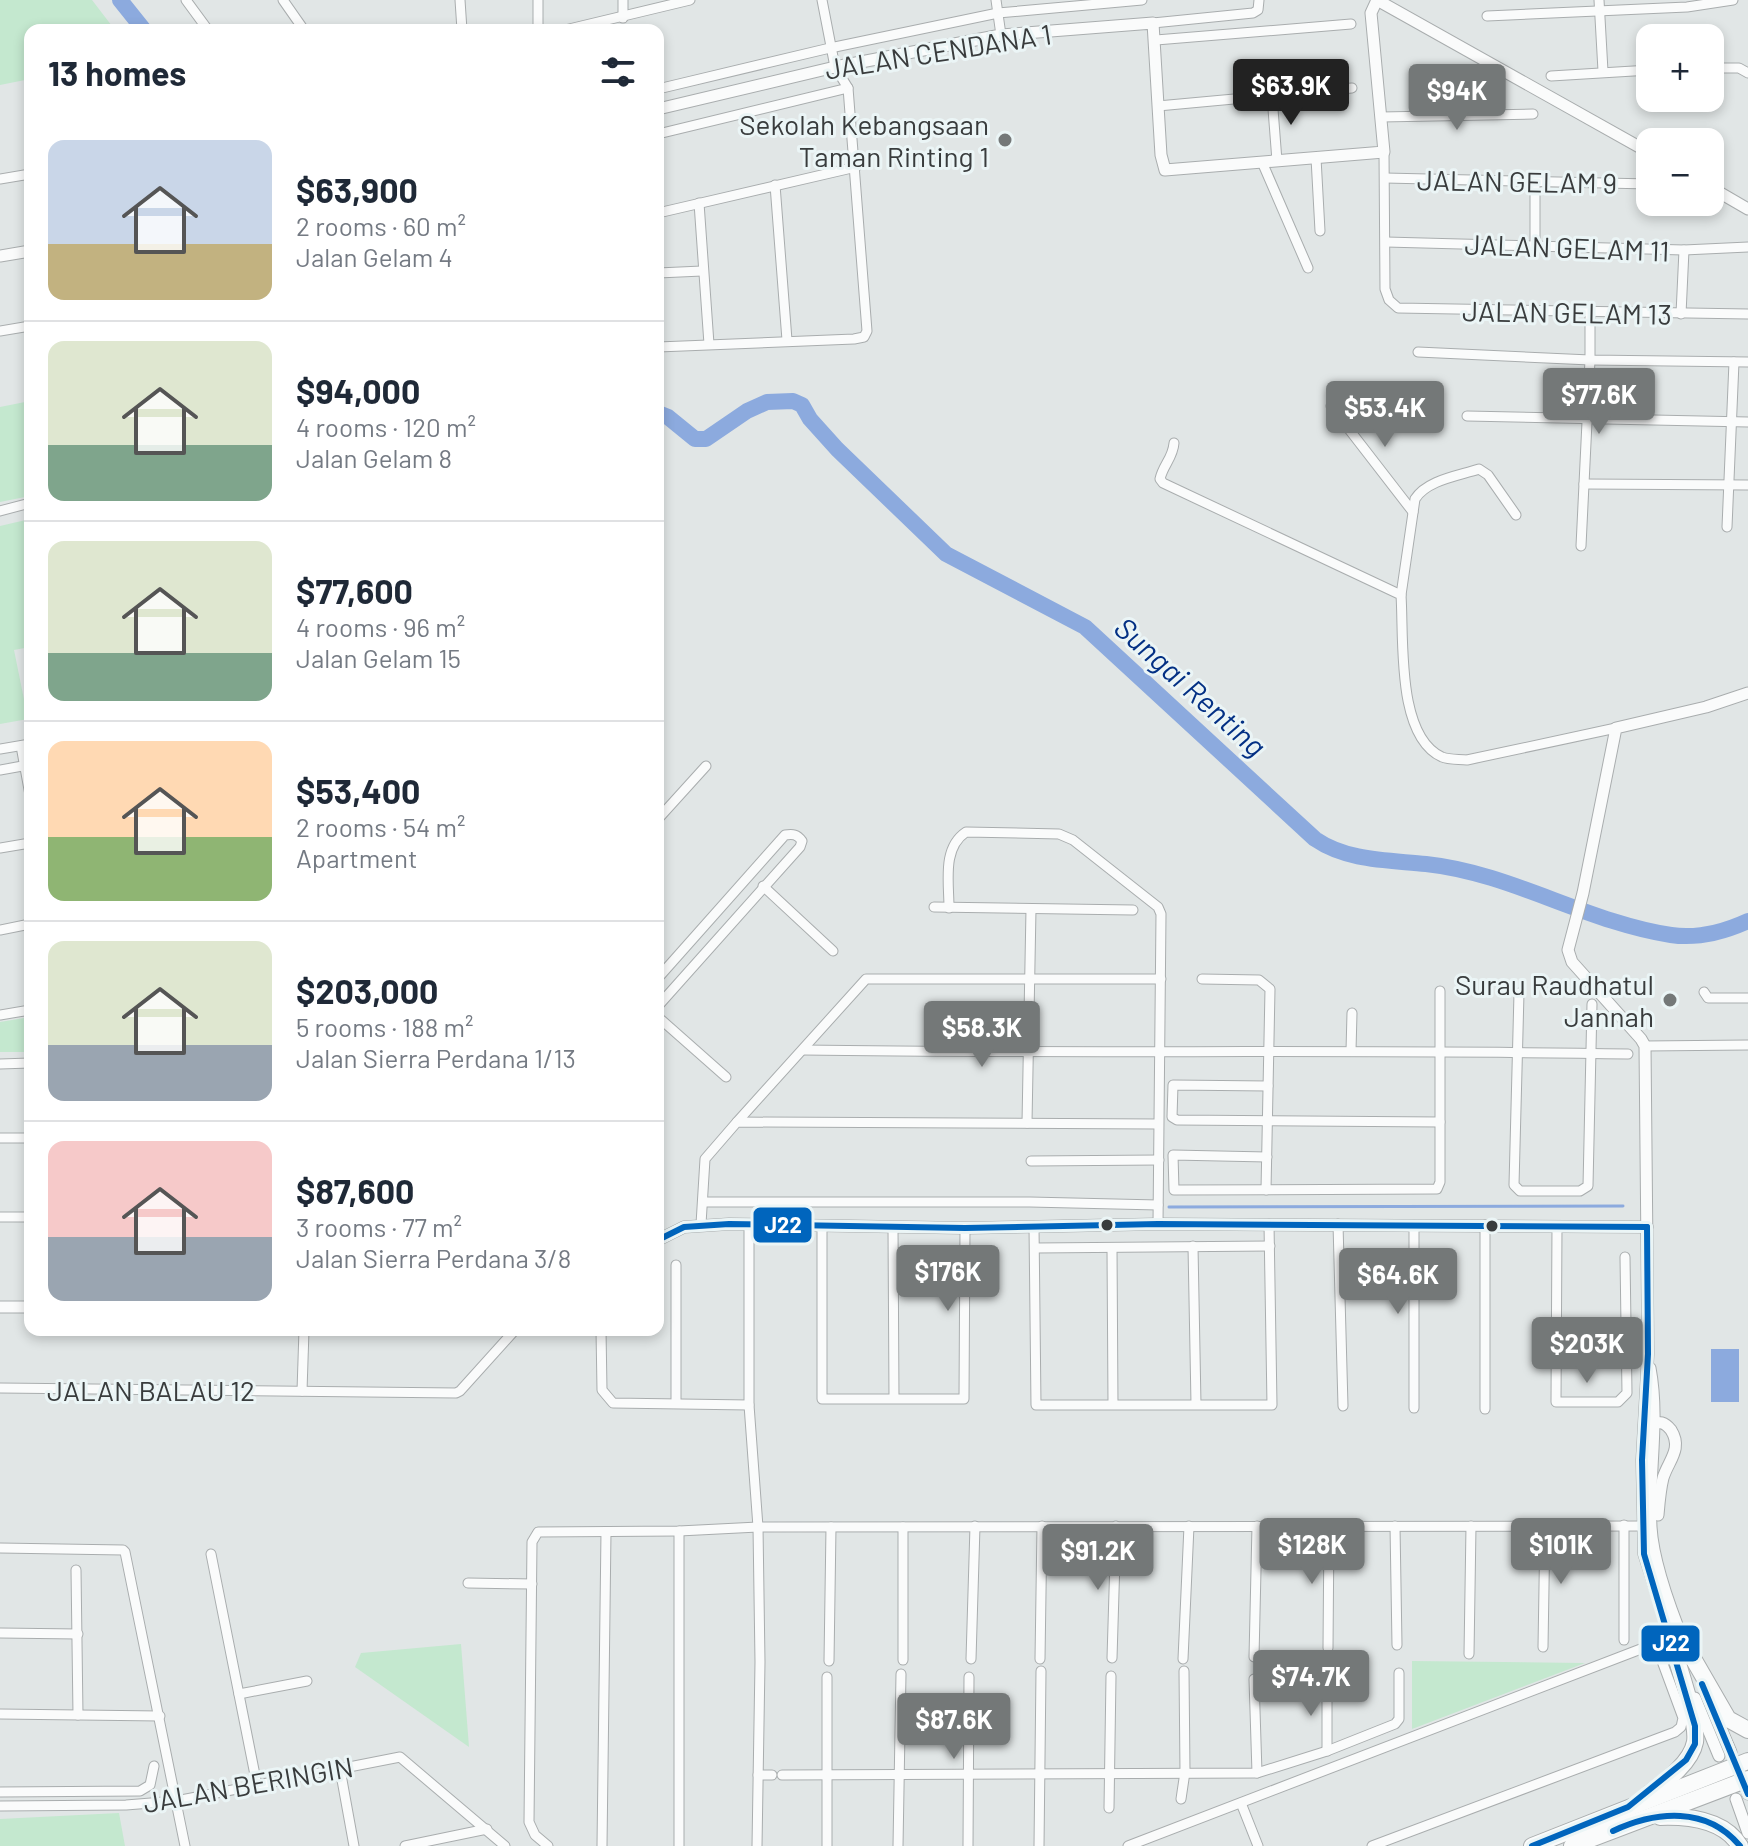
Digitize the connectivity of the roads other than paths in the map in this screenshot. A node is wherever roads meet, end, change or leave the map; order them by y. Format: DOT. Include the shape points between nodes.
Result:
graph roads {
  1 [pos="186,0"];
  2 [pos="283,0"];
  3 [pos="460,0"];
  4 [pos="538,0"];
  5 [pos="623,0"];
  6 [pos="690,0"];
  7 [pos="822,0"];
  8 [pos="996,0"];
  9 [pos="1142,0"];
  10 [pos="1259,0"];
  11 [pos="1377,0"];
  12 [pos="1599,0"];
  13 [pos="1733,0"];
  14 [pos="1600,11"];
  15 [pos="998,13"];
  16 [pos="1487,16"];
  17 [pos="623,18"];
  18 [pos="1153,23"];
  19 [pos="204,24"];
  20 [pos="300,24"];
  21 [pos="462,24"];
  22 [pos="538,24"];
  23 [pos="594,24"];
  24 [pos="1351,24"];
  25 [pos="1001,35"];
  26 [pos="1156,40"];
  27 [pos="830,48"];
  28 [pos="835,67"];
  29 [pos="1724,68"];
  30 [pos="1747,69"];
  31 [pos="1636,70"];
  32 [pos="1603,71"];
  33 [pos="1551,76"];
  34 [pos="664,88"];
  35 [pos="848,88"];
  36 [pos="1352,88"];
  37 [pos="1272,96"];
  38 [pos="1158,106"];
  39 [pos="664,108"];
  40 [pos="1533,114"];
  41 [pos="1381,117"];
  42 [pos="664,133"];
  43 [pos="1636,145"];
  44 [pos="1384,152"];
  45 [pos="1316,158"];
  46 [pos="1277,161"];
  47 [pos="1262,162"];
  48 [pos="856,167"];
  49 [pos="24,175"];
  50 [pos="1385,178"];
  51 [pos="0,179"];
  52 [pos="1535,180"];
  53 [pos="1636,184"];
  54 [pos="775,185"];
  55 [pos="1724,195"];
  56 [pos="699,203"];
  57 [pos="1748,209"];
  58 [pos="664,212"];
  59 [pos="1320,231"];
  60 [pos="1386,242"];
  61 [pos="1535,246"];
  62 [pos="1748,247"];
  63 [pos="1684,250"];
  64 [pos="24,252"];
  65 [pos="0,256"];
  66 [pos="1308,268"];
  67 [pos="702,271"];
  68 [pos="664,273"];
  69 [pos="1590,312"];
  70 [pos="1681,314"];
  71 [pos="1748,314"];
  72 [pos="24,327"];
  73 [pos="0,331"];
  74 [pos="787,340"];
  75 [pos="709,344"];
  76 [pos="664,347"];
  77 [pos="1418,352"];
  78 [pos="1590,360"];
  79 [pos="1734,362"];
  80 [pos="1748,362"];
  81 [pos="1331,406"];
  82 [pos="1467,416"];
  83 [pos="1588,419"];
  84 [pos="1732,421"];
  85 [pos="1748,422"];
  86 [pos="1174,443"];
  87 [pos="1584,484"];
  88 [pos="1729,484"];
  89 [pos="1748,485"];
  90 [pos="24,505"];
  91 [pos="0,511"];
  92 [pos="1413,512"];
  93 [pos="1516,515"];
  94 [pos="1727,527"];
  95 [pos="1581,546"];
  96 [pos="1401,595"];
  97 [pos="1748,693"];
  98 [pos="1616,728"];
  99 [pos="24,745"];
  100 [pos="0,749"];
  101 [pos="24,766"];
  102 [pos="706,766"];
  103 [pos="0,770"];
  104 [pos="664,812"];
  105 [pos="24,844"];
  106 [pos="0,848"];
  107 [pos="763,886"];
  108 [pos="934,907"];
  109 [pos="949,908"];
  110 [pos="1031,909"];
  111 [pos="1133,910"];
  112 [pos="24,925"];
  113 [pos="0,930"];
  114 [pos="833,951"];
  115 [pos="664,971"];
  116 [pos="1161,979"];
  117 [pos="1202,979"];
  118 [pos="1030,980"];
  119 [pos="1440,991"];
  120 [pos="1704,992"];
  121 [pos="1519,993"];
  122 [pos="1748,998"];
  123 [pos="664,999"];
  124 [pos="1592,1004"];
  125 [pos="24,1011"];
  126 [pos="1352,1013"];
  127 [pos="0,1015"];
  128 [pos="664,1022"];
  129 [pos="1748,1045"];
  130 [pos="1645,1046"];
  131 [pos="803,1050"];
  132 [pos="1269,1050"];
  133 [pos="1351,1051"];
  134 [pos="1160,1052"];
  135 [pos="1440,1052"];
  136 [pos="1518,1052"];
  137 [pos="1028,1053"];
  138 [pos="1591,1053"];
  139 [pos="1628,1054"];
  140 [pos="24,1063"];
  141 [pos="0,1064"];
  142 [pos="726,1077"];
  143 [pos="1268,1086"];
  144 [pos="1267,1120"];
  145 [pos="737,1122"];
  146 [pos="1440,1122"];
  147 [pos="1027,1123"];
  148 [pos="1158,1124"];
  149 [pos="0,1138"];
  150 [pos="24,1138"];
  151 [pos="1267,1157"];
  152 [pos="1159,1160"];
  153 [pos="1031,1161"];
  154 [pos="1266,1190"];
  155 [pos="703,1202"];
  156 [pos="1158,1205"];
  157 [pos="0,1217"];
  158 [pos="24,1217"];
  159 [pos="701,1224"];
  160 [pos="749,1224"];
  161 [pos="1158,1224"];
  162 [pos="1269,1224"];
  163 [pos="1338,1224"];
  164 [pos="1414,1225"];
  165 [pos="1485,1225"];
  166 [pos="822,1226"];
  167 [pos="1034,1226"];
  168 [pos="1557,1226"];
  169 [pos="893,1227"];
  170 [pos="1647,1227"];
  171 [pos="965,1228"];
  172 [pos="664,1237"];
  173 [pos="1193,1246"];
  174 [pos="1270,1246"];
  175 [pos="1036,1248"];
  176 [pos="1112,1248"];
  177 [pos="1625,1257"];
  178 [pos="676,1265"];
  179 [pos="0,1307"];
  180 [pos="24,1307"];
  181 [pos="304,1336"];
  182 [pos="510,1336"];
  183 [pos="601,1336"];
  184 [pos="0,1388"];
  185 [pos="302,1391"];
  186 [pos="894,1398"];
  187 [pos="676,1402"];
  188 [pos="1113,1404"];
  189 [pos="1196,1404"];
  190 [pos="749,1405"];
  191 [pos="1343,1406"];
  192 [pos="1414,1408"];
  193 [pos="1485,1409"];
  194 [pos="1649,1423"];
  195 [pos="1624,1525"];
  196 [pos="975,1526"];
  197 [pos="1042,1526"];
  198 [pos="1116,1526"];
  199 [pos="1189,1526"];
  200 [pos="1257,1526"];
  201 [pos="1329,1526"];
  202 [pos="1395,1526"];
  203 [pos="1471,1526"];
  204 [pos="1545,1526"];
  205 [pos="1647,1526"];
  206 [pos="758,1527"];
  207 [pos="831,1527"];
  208 [pos="903,1527"];
  209 [pos="679,1531"];
  210 [pos="606,1532"];
  211 [pos="1653,1544"];
  212 [pos="0,1548"];
  213 [pos="211,1554"];
  214 [pos="76,1570"];
  215 [pos="468,1583"];
  216 [pos="532,1584"];
  217 [pos="0,1633"];
  218 [pos="78,1634"];
  219 [pos="1624,1640"];
  220 [pos="1397,1645"];
  221 [pos="1543,1647"];
  222 [pos="1328,1648"];
  223 [pos="1672,1648"];
  224 [pos="1469,1654"];
  225 [pos="1254,1657"];
  226 [pos="1112,1658"];
  227 [pos="971,1659"];
  228 [pos="1040,1659"];
  229 [pos="1183,1659"];
  230 [pos="903,1660"];
  231 [pos="829,1661"];
  232 [pos="1041,1671"];
  233 [pos="1184,1671"];
  234 [pos="1399,1673"];
  235 [pos="901,1674"];
  236 [pos="1111,1676"];
  237 [pos="827,1677"];
  238 [pos="969,1677"];
  239 [pos="1254,1679"];
  240 [pos="307,1681"];
  241 [pos="1327,1686"];
  242 [pos="239,1694"];
  243 [pos="0,1714"];
  244 [pos="78,1715"];
  245 [pos="160,1716"];
  246 [pos="1748,1730"];
  247 [pos="1327,1751"];
  248 [pos="1725,1754"];
  249 [pos="1748,1761"];
  250 [pos="154,1766"];
  251 [pos="340,1769"];
  252 [pos="1185,1772"];
  253 [pos="1257,1773"];
  254 [pos="828,1774"];
  255 [pos="900,1774"];
  256 [pos="970,1774"];
  257 [pos="1040,1774"];
  258 [pos="1109,1774"];
  259 [pos="758,1775"];
  260 [pos="1748,1779"];
  261 [pos="257,1785"];
  262 [pos="0,1792"];
  263 [pos="1744,1795"];
  264 [pos="1181,1799"];
  265 [pos="176,1801"];
  266 [pos="1241,1803"];
  267 [pos="0,1806"];
  268 [pos="1628,1807"];
  269 [pos="1109,1808"];
  270 [pos="1648,1817"];
  271 [pos="487,1829"];
  272 [pos="1748,1833"];
  273 [pos="185,1846"];
  274 [pos="354,1846"];
  275 [pos="405,1846"];
  276 [pos="505,1846"];
  277 [pos="548,1846"];
  278 [pos="602,1846"];
  279 [pos="679,1846"];
  280 [pos="757,1846"];
  281 [pos="827,1846"];
  282 [pos="898,1846"];
  283 [pos="968,1846"];
  284 [pos="1039,1846"];
  285 [pos="1128,1846"];
  286 [pos="1258,1846"];
  287 [pos="1372,1846"];
  288 [pos="1532,1846"];
  289 [pos="1572,1846"];
  290 [pos="1740,1846"];
  1 -- 19 [label="street"];
  2 -- 20 [label="street"];
  3 -- 21 [label="street"];
  4 -- 22 [label="street"];
  5 -- 17 [label="street"];
  6 -- 17 [label="street"];
  7 -- 27 [label="street"];
  8 -- 15 [label="street"];
  9 -- 15 [label="street, JALAN CENDANA 1"];
  10 -- 18 [label="street, JALAN CENDANA 1" via="1253,13"];
  11 -- 41 [label="street" via="1371,13"];
  11 -- 43 [label="street"];
  12 -- 14 [label="street"];
  13 -- 14 [label="street"];
  14 -- 16 [label="street"];
  14 -- 32 [label="street"];
  15 -- 25 [label="street"];
  15 -- 27 [label="street, JALAN CENDANA 1"];
  17 -- 23 [label="street"];
  18 -- 25 [label="street, JALAN CENDANA 1"];
  18 -- 26 [label="street"];
  24 -- 26 [label="street"];
  25 -- 28 [label="street, JALAN CENDANA 1"];
  26 -- 38 [label="street"];
  27 -- 28 [label="street"];
  27 -- 34 [label="street, JALAN CENDANA 1"];
  28 -- 35 [label="street"];
  28 -- 39 [label="street, JALAN CENDANA 1"];
  29 -- 30 [label="street"];
  31 -- 32 [label="street"];
  32 -- 33 [label="street"];
  35 -- 42 [label="street"];
  35 -- 48 [label="street"];
  36 -- 37 [label="street"];
  37 -- 38 [label="street"];
  37 -- 46 [label="street"];
  38 -- 47 [label="street" via="1165,170"];
  40 -- 41 [label="street"];
  41 -- 44 [label="street"];
  44 -- 45 [label="street"];
  44 -- 50 [label="street"];
  45 -- 46 [label="street"];
  45 -- 59 [label="street"];
  46 -- 47 [label="street"];
  47 -- 66 [label="street"];
  48 -- 54 [label="street"];
  48 -- 74 [label="street" via="867,331 864,337"];
  49 -- 51 [label="street"];
  50 -- 52 [label="street, JALAN GELAM 9"];
  50 -- 60 [label="street"];
  52 -- 53 [label="street, JALAN GELAM 9"];
  52 -- 61 [label="street"];
  54 -- 56 [label="street"];
  54 -- 74 [label="street"];
  55 -- 57 [label="street"];
  56 -- 58 [label="street"];
  56 -- 67 [label="street"];
  60 -- 61 [label="street, JALAN GELAM 11"];
  60 -- 69 [label="street, JALAN GELAM 13" via="1385,289 1398,308"];
  61 -- 63 [label="street, JALAN GELAM 11"];
  62 -- 63 [label="street, JALAN GELAM 11"];
  63 -- 70 [label="street"];
  64 -- 65 [label="street"];
  67 -- 68 [label="street"];
  67 -- 75 [label="street"];
  69 -- 70 [label="street, JALAN GELAM 13"];
  69 -- 78 [label="street"];
  70 -- 71 [label="street, JALAN GELAM 13"];
  72 -- 73 [label="street"];
  74 -- 75 [label="street"];
  75 -- 76 [label="street"];
  77 -- 78 [label="street"];
  78 -- 79 [label="street"];
  78 -- 83 [label="street"];
  79 -- 80 [label="street"];
  79 -- 84 [label="street"];
  81 -- 92 [label="street"];
  82 -- 83 [label="street"];
  83 -- 84 [label="street"];
  83 -- 87 [label="street"];
  84 -- 85 [label="street"];
  84 -- 88 [label="street"];
  86 -- 96 [label="street" via="1161,474 1163,483"];
  87 -- 88 [label="street"];
  87 -- 95 [label="street"];
  88 -- 89 [label="street"];
  88 -- 94 [label="street"];
  90 -- 91 [label="street"];
  92 -- 93 [label="street" via="1415,499 1430,485 1479,469"];
  92 -- 96 [label="street"];
  96 -- 98 [label="street" via="1404,693 1418,733 1443,757 1467,760"];
  97 -- 98 [label="street"];
  98 -- 130 [label="street" via="1568,950 1572,962"];
  99 -- 100 [label="street"];
  101 -- 103 [label="street"];
  102 -- 104 [label="street"];
  105 -- 106 [label="street"];
  107 -- 114 [label="street"];
  107 -- 115 [label="street" via="800,847 799,836 785,835"];
  107 -- 123 [label="street"];
  108 -- 109 [label="street"];
  109 -- 110 [label="street"];
  109 -- 116 [label="street" via="950,852 958,837 966,832 1059,834 1158,907"];
  110 -- 111 [label="street"];
  110 -- 118 [label="street"];
  112 -- 113 [label="street"];
  116 -- 118 [label="street"];
  116 -- 134 [label="street"];
  117 -- 132 [label="street" via="1259,980 1270,989"];
  118 -- 131 [label="street" via="866,979"];
  118 -- 137 [label="street"];
  119 -- 135 [label="street"];
  120 -- 122 [label="street" via="1708,998"];
  121 -- 136 [label="street"];
  124 -- 138 [label="street"];
  125 -- 127 [label="street"];
  126 -- 133 [label="street"];
  128 -- 142 [label="street"];
  129 -- 130 [label="street"];
  130 -- 170 [label="street"];
  131 -- 137 [label="street"];
  131 -- 145 [label="street"];
  132 -- 133 [label="street"];
  132 -- 134 [label="street"];
  132 -- 143 [label="street"];
  133 -- 135 [label="street"];
  134 -- 137 [label="street"];
  134 -- 148 [label="street"];
  135 -- 136 [label="street"];
  135 -- 146 [label="street"];
  136 -- 138 [label="street"];
  136 -- 138 [label="street" via="1514,1185 1520,1191 1580,1191 1588,1186"];
  137 -- 147 [label="street"];
  138 -- 139 [label="street"];
  140 -- 141 [label="street"];
  143 -- 144 [label="street"];
  143 -- 144 [label="street" via="1171,1088 1172,1117 1177,1120"];
  144 -- 146 [label="street"];
  144 -- 151 [label="street"];
  145 -- 147 [label="street"];
  145 -- 155 [label="street" via="705,1159"];
  146 -- 154 [label="street" via="1437,1189"];
  147 -- 148 [label="street"];
  148 -- 152 [label="street"];
  149 -- 150 [label="street"];
  151 -- 154 [label="street"];
  151 -- 154 [label="street" via="1173,1155 1174,1190"];
  152 -- 153 [label="street"];
  152 -- 156 [label="street"];
  155 -- 156 [label="street"];
  155 -- 159 [label="street"];
  156 -- 161 [label="street"];
  157 -- 158 [label="street"];
  159 -- 160 [label="street"];
  159 -- 172 [label="street"];
  160 -- 166 [label="street"];
  160 -- 190 [label="street"];
  161 -- 162 [label="street"];
  161 -- 167 [label="street"];
  162 -- 163 [label="street"];
  162 -- 174 [label="street"];
  163 -- 164 [label="street"];
  163 -- 191 [label="street"];
  164 -- 165 [label="street"];
  164 -- 192 [label="street"];
  165 -- 168 [label="street"];
  165 -- 193 [label="street"];
  166 -- 169 [label="street"];
  166 -- 186 [label="street" via="822,1399"];
  167 -- 171 [label="street"];
  167 -- 175 [label="street"];
  168 -- 170 [label="street"];
  168 -- 177 [label="street" via="1556,1402 1618,1402 1627,1393"];
  169 -- 171 [label="street"];
  169 -- 186 [label="street"];
  170 -- 194 [label="street" via="1648,1354 1656,1396"];
  171 -- 186 [label="street" via="964,1399"];
  173 -- 174 [label="street"];
  173 -- 176 [label="street"];
  173 -- 189 [label="street"];
  174 -- 189 [label="street" via="1272,1405"];
  175 -- 176 [label="street"];
  175 -- 188 [label="street" via="1036,1405"];
  176 -- 188 [label="street"];
  178 -- 187 [label="street"];
  179 -- 180 [label="street"];
  181 -- 185 [label="street"];
  182 -- 185 [label="street, JALAN BALAU 12" via="457,1393"];
  183 -- 187 [label="street" via="606,1397 613,1403"];
  184 -- 185 [label="street, JALAN BALAU 12"];
  187 -- 190 [label="street"];
  188 -- 189 [label="street"];
  190 -- 206 [label="street"];
  194 -- 205 [label="street"];
  194 -- 211 [label="street" via="1668,1426 1676,1443 1663,1477"];
  195 -- 204 [label="street"];
  195 -- 205 [label="street"];
  195 -- 219 [label="street"];
  196 -- 197 [label="street"];
  196 -- 208 [label="street"];
  196 -- 227 [label="street"];
  197 -- 198 [label="street"];
  197 -- 228 [label="street"];
  198 -- 199 [label="street"];
  198 -- 226 [label="street"];
  199 -- 200 [label="street"];
  199 -- 229 [label="street"];
  200 -- 201 [label="street"];
  200 -- 225 [label="street"];
  201 -- 202 [label="street"];
  201 -- 222 [label="street"];
  202 -- 203 [label="street"];
  202 -- 220 [label="street"];
  203 -- 204 [label="street"];
  203 -- 224 [label="street"];
  204 -- 221 [label="street"];
  205 -- 211 [label="street"];
  205 -- 223 [label="street" via="1644,1554"];
  206 -- 207 [label="street"];
  206 -- 209 [label="street"];
  206 -- 259 [label="street"];
  207 -- 208 [label="street"];
  207 -- 231 [label="street"];
  208 -- 230 [label="street"];
  209 -- 210 [label="street"];
  209 -- 279 [label="street"];
  210 -- 216 [label="street" via="538,1532 532,1542"];
  210 -- 278 [label="street"];
  211 -- 223 [label="street"];
  212 -- 245 [label="street" via="123,1550"];
  213 -- 242 [label="street"];
  214 -- 218 [label="street"];
  215 -- 216 [label="street"];
  216 -- 277 [label="street" via="529,1822"];
  217 -- 218 [label="street"];
  218 -- 244 [label="street"];
  223 -- 246 [label="highway" via="1728,1719"];
  223 -- 248 [label="street"];
  223 -- 266 [label="street" via="1646,1647"];
  223 -- 268 [label="highway" via="1695,1726 1695,1744 1673,1773"];
  223 -- 287 [label="street" via="1683,1718 1675,1732"];
  232 -- 257 [label="street"];
  233 -- 252 [label="street"];
  234 -- 247 [label="street" via="1395,1724"];
  235 -- 255 [label="street"];
  236 -- 258 [label="street"];
  237 -- 254 [label="street"];
  238 -- 256 [label="street"];
  239 -- 253 [label="street"];
  240 -- 242 [label="street"];
  241 -- 247 [label="street"];
  242 -- 261 [label="street"];
  243 -- 244 [label="street"];
  244 -- 245 [label="street"];
  245 -- 265 [label="street"];
  247 -- 253 [label="street"];
  249 -- 268 [label="highway"];
  250 -- 262 [label="street" via="150,1785 140,1791"];
  251 -- 261 [label="street, JALAN BERINGIN"];
  251 -- 271 [label="street, JALAN BERINGIN" via="400,1757"];
  251 -- 274 [label="street"];
  252 -- 253 [label="street"];
  252 -- 258 [label="street"];
  252 -- 264 [label="street"];
  254 -- 255 [label="street"];
  254 -- 259 [label="street"];
  254 -- 281 [label="street"];
  255 -- 256 [label="street"];
  255 -- 282 [label="street"];
  256 -- 257 [label="street"];
  256 -- 283 [label="street"];
  257 -- 258 [label="street"];
  257 -- 284 [label="street"];
  258 -- 269 [label="street"];
  259 -- 280 [label="street"];
  260 -- 270 [label="highway"];
  261 -- 265 [label="street, JALAN BERINGIN"];
  263 -- 272 [label="street"];
  265 -- 267 [label="street, JALAN BERINGIN"];
  265 -- 273 [label="street"];
  266 -- 285 [label="street"];
  266 -- 286 [label="street"];
  268 -- 288 [label="highway"];
  270 -- 289 [label="highway"];
  270 -- 290 [label="highway" via="1714,1824"];
  271 -- 275 [label="street"];
  271 -- 276 [label="street"];
}
